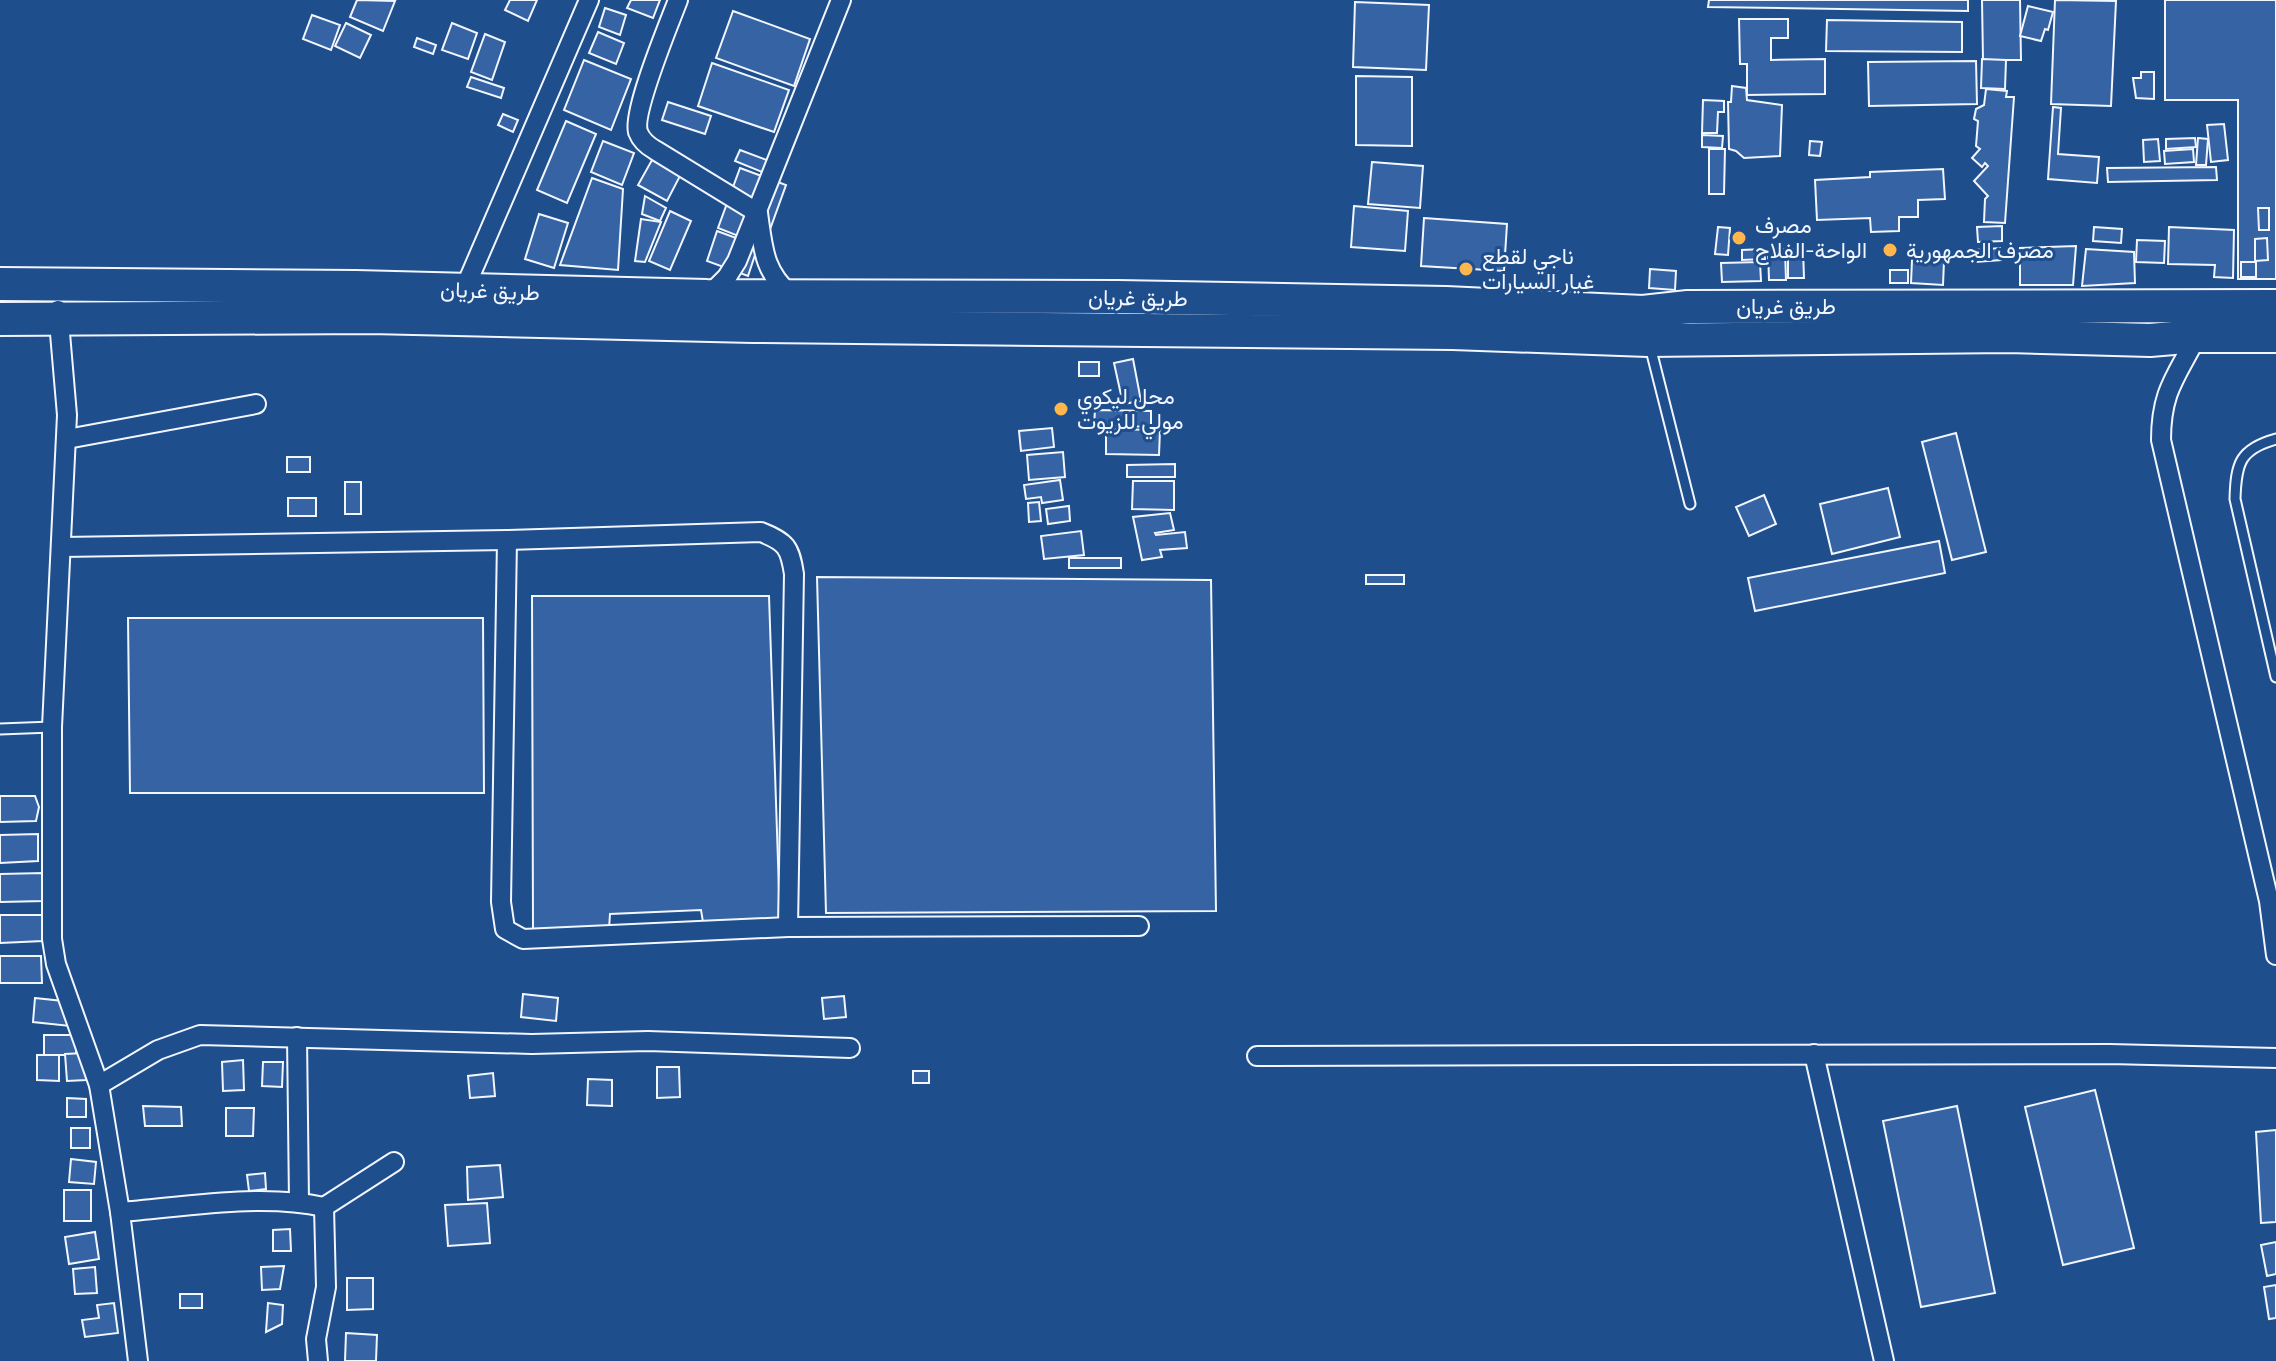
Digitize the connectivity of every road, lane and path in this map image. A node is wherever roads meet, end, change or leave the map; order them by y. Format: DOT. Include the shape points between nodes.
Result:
graph roads {
  1 [pos="589,0"];
  2 [pos="678,0"];
  3 [pos="841,0"];
  4 [pos="758,213"];
  5 [pos="0,284"];
  6 [pos="55,284"];
  7 [pos="464,290"];
  8 [pos="791,295"];
  9 [pos="707,296"];
  10 [pos="2210,306"];
  11 [pos="2276,306"];
  12 [pos="0,319"];
  13 [pos="59,320"];
  14 [pos="1646,326"];
  15 [pos="2197,336"];
  16 [pos="2276,336"];
  17 [pos="256,404"];
  18 [pos="67,439"];
  19 [pos="2276,439"];
  20 [pos="1690,504"];
  21 [pos="507,540"];
  22 [pos="62,547"];
  23 [pos="2276,677"];
  24 [pos="52,727"];
  25 [pos="0,729"];
  26 [pos="1139,926"];
  27 [pos="788,927"];
  28 [pos="2276,955"];
  29 [pos="297,1037"];
  30 [pos="850,1048"];
  31 [pos="1814,1054"];
  32 [pos="1257,1056"];
  33 [pos="2276,1058"];
  34 [pos="99,1085"];
  35 [pos="394,1162"];
  36 [pos="299,1202"];
  37 [pos="324,1207"];
  38 [pos="120,1212"];
  39 [pos="138,1361"];
  40 [pos="318,1361"];
  41 [pos="1884,1361"];
  1 -- 7 [label="street"];
  2 -- 4 [label="street" via="639,109 638,133 646,144"];
  3 -- 4 [label="street"];
  4 -- 8 [label="street" via="766,264"];
  4 -- 9 [label="street" via="727,277"];
  5 -- 6 [label="highway, طريق غريان"];
  6 -- 7 [label="highway, طريق غريان"];
  6 -- 13 [label="street"];
  7 -- 9 [label="highway, طريق غريان"];
  8 -- 9 [label="highway, طريق غريان"];
  8 -- 14 [label="highway, طريق غريان" via="1446,303"];
  10 -- 11 [label="highway, طريق غريان"];
  10 -- 14 [label="highway, طريق غريان" via="1688,307"];
  10 -- 15 [label="street"];
  12 -- 13 [label="highway, طريق غريان"];
  13 -- 14 [label="highway, طريق غريان" via="371,317 1453,333"];
  13 -- 18 [label="street"];
  14 -- 15 [label="highway, طريق غريان" via="1904,336"];
  14 -- 20 [label="lane"];
  15 -- 16 [label="highway, طريق غريان"];
  15 -- 28 [label="street" via="2168,388 2161,440 2269,901"];
  17 -- 18 [label="street"];
  18 -- 22 [label="street"];
  19 -- 23 [label="lane" via="2255,445 2243,459 2235,499"];
  21 -- 22 [label="street"];
  21 -- 27 [label="street" via="761,532 781,540 791,554 794,574"];
  21 -- 27 [label="street" via="501,902 505,929 523,939"];
  22 -- 24 [label="street"];
  24 -- 25 [label="lane"];
  24 -- 34 [label="street" via="52,939"];
  26 -- 27 [label="street"];
  29 -- 30 [label="street"];
  29 -- 34 [label="street" via="200,1035 158,1050"];
  29 -- 36 [label="street"];
  31 -- 32 [label="street"];
  31 -- 33 [label="street"];
  31 -- 41 [label="street"];
  34 -- 38 [label="street"];
  35 -- 37 [label="street"];
  36 -- 37 [label="street"];
  36 -- 38 [label="street"];
  37 -- 40 [label="street" via="326,1287 316,1339"];
  38 -- 39 [label="street"];
}
